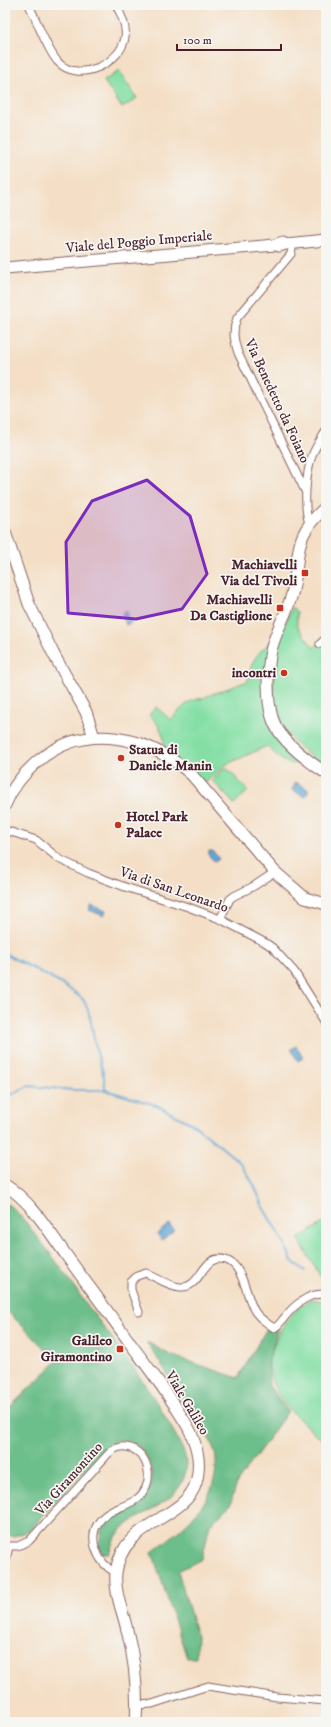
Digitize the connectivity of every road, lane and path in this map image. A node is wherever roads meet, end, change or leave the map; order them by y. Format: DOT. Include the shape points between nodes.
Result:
graph roads {
  1 [pos="29,5"];
  2 [pos="116,5"];
  3 [pos="326,240"];
  4 [pos="285,244"];
  5 [pos="5,268"];
  6 [pos="326,431"];
  7 [pos="306,493"];
  8 [pos="326,507"];
  9 [pos="309,523"];
  10 [pos="5,532"];
  11 [pos="326,638"];
  12 [pos="320,644"];
  13 [pos="94,737"];
  14 [pos="326,773"];
  15 [pos="5,805"];
  16 [pos="5,830"];
  17 [pos="275,872"];
  18 [pos="326,904"];
  19 [pos="220,919"];
  20 [pos="326,1022"];
  21 [pos="5,1185"];
  22 [pos="326,1295"];
  23 [pos="139,1312"];
  24 [pos="7,1545"];
  25 [pos="5,1566"];
  26 [pos="116,1573"];
  27 [pos="326,1701"];
  28 [pos="137,1705"];
  29 [pos="136,1722"];
  1 -- 2 [label="street" via="51,52 59,63 78,72 100,67 114,58 122,48 126,36 122,17"];
  3 -- 4 [label="main road, Viale del Poggio Imperiale"];
  4 -- 5 [label="main road, Viale del Poggio Imperiale"];
  4 -- 7 [label="street, Via Benedetto da Foiano" via="291,254 237,318 233,336 238,353"];
  6 -- 7 [label="street" via="312,456"];
  7 -- 9 [label="street"];
  8 -- 9 [label="main road"];
  9 -- 14 [label="main road" via="299,544 292,597 271,651 268,686 273,721 282,736 312,764"];
  10 -- 13 [label="main road" via="29,604 88,717"];
  11 -- 12 [label="street"];
  13 -- 15 [label="main road" via="75,740 57,748 29,769 11,792"];
  13 -- 17 [label="main road" via="129,741 155,749 176,762 190,774"];
  16 -- 19 [label="street, Via di San Leonardo" via="36,840 59,859 88,873"];
  17 -- 18 [label="main road" via="305,898"];
  17 -- 19 [label="street" via="230,899"];
  19 -- 20 [label="street, Via di San Leonardo" via="273,948 294,971"];
  21 -- 26 [label="main road, Viale Galileo" via="14,1191 42,1222 172,1401 191,1432 198,1452 200,1470 187,1498 131,1540 124,1550"];
  22 -- 23 [label="street" via="319,1294 300,1302 285,1316 279,1326 274,1328 261,1320 254,1311 236,1268 220,1259 207,1264 194,1284 189,1286 176,1286 146,1273 137,1276 131,1282 131,1290"];
  24 -- 25 [label="street"];
  24 -- 26 [label="street, Via Giramontino" via="18,1546 30,1541 109,1453 114,1449 127,1447 145,1459 148,1483 140,1497 102,1518 94,1537 99,1558"];
  26 -- 28 [label="main road, Viale Galileo" via="118,1597 134,1659"];
  27 -- 28 [label="street" via="277,1697 208,1686 152,1704"];
  28 -- 29 [label="main road, Viale Galileo"];
}
